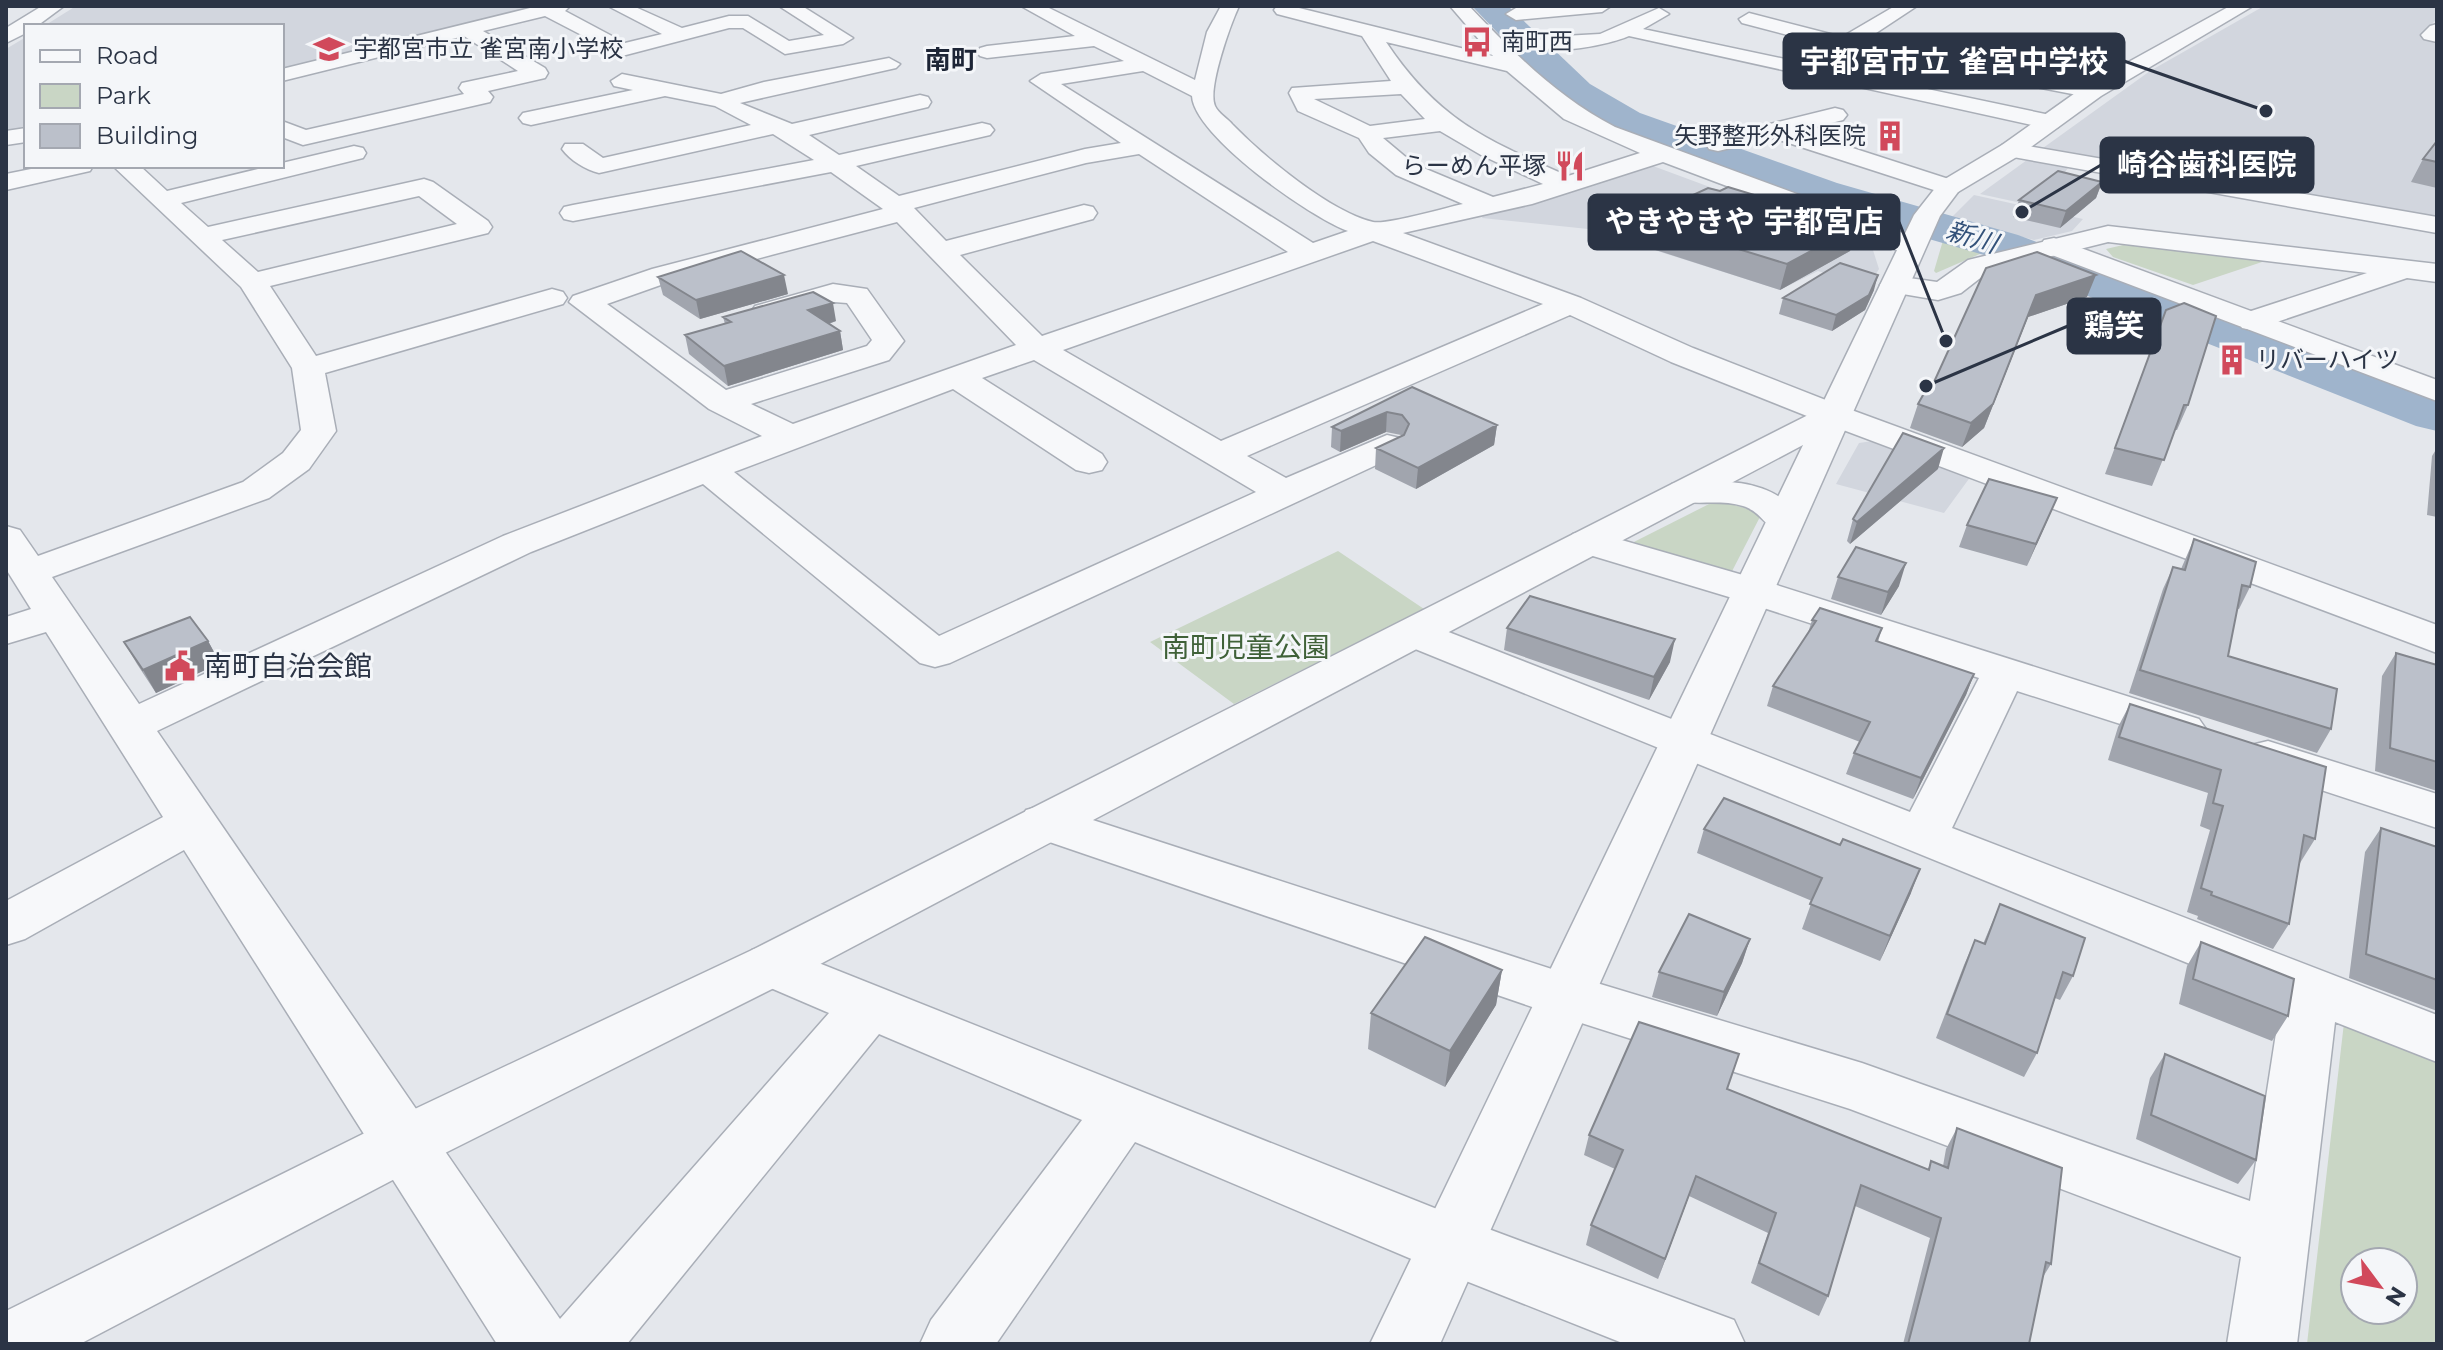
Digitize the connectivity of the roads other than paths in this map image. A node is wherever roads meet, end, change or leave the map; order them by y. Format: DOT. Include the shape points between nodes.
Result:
graph roads {
  1 [pos="55,6"];
  2 [pos="617,6"];
  3 [pos="788,6"];
  4 [pos="1030,6"];
  5 [pos="1230,6"];
  6 [pos="1348,6"];
  7 [pos="1459,6"];
  8 [pos="1602,6"];
  9 [pos="1643,6"];
  10 [pos="1908,6"];
  11 [pos="2244,6"];
  12 [pos="554,8"];
  13 [pos="1284,10"];
  14 [pos="1512,10"];
  15 [pos="1749,19"];
  16 [pos="27,24"];
  17 [pos="24,26"];
  18 [pos="466,29"];
  19 [pos="1367,32"];
  20 [pos="679,34"];
  21 [pos="1638,34"];
  22 [pos="6,37"];
  23 [pos="1097,40"];
  24 [pos="1845,44"];
  25 [pos="987,52"];
  26 [pos="889,64"];
  27 [pos="1147,64"];
  28 [pos="1514,66"];
  29 [pos="284,74"];
  30 [pos="622,81"];
  31 [pos="1407,87"];
  32 [pos="665,90"];
  33 [pos="2093,91"];
  34 [pos="1203,93"];
  35 [pos="722,101"];
  36 [pos="920,102"];
  37 [pos="1835,115"];
  38 [pos="531,118"];
  39 [pos="2050,122"];
  40 [pos="1445,123"];
  41 [pos="683,127"];
  42 [pos="284,129"];
  43 [pos="783,129"];
  44 [pos="982,130"];
  45 [pos="1773,130"];
  46 [pos="1367,133"];
  47 [pos="707,142"];
  48 [pos="1718,144"];
  49 [pos="1144,146"];
  50 [pos="376,148"];
  51 [pos="574,149"];
  52 [pos="2011,150"];
  53 [pos="1664,154"];
  54 [pos="837,163"];
  55 [pos="72,168"];
  56 [pos="127,168"];
  57 [pos="6,182"];
  58 [pos="1567,185"];
  59 [pos="1949,187"];
  60 [pos="161,200"];
  61 [pos="1488,204"];
  62 [pos="899,209"];
  63 [pos="573,213"];
  64 [pos="1084,213"];
  65 [pos="2437,225"];
  66 [pos="1919,231"];
  67 [pos="1372,232"];
  68 [pos="201,237"];
  69 [pos="2054,246"];
  70 [pos="942,251"];
  71 [pos="1311,254"];
  72 [pos="2406,269"];
  73 [pos="2437,273"];
  74 [pos="252,282"];
  75 [pos="1895,285"];
  76 [pos="552,298"];
  77 [pos="1570,304"];
  78 [pos="2253,321"];
  79 [pos="732,322"];
  80 [pos="1036,348"];
  81 [pos="308,368"];
  82 [pos="956,376"];
  83 [pos="2433,386"];
  84 [pos="721,402"];
  85 [pos="1834,415"];
  86 [pos="791,437"];
  87 [pos="1387,446"];
  88 [pos="1221,454"];
  89 [pos="1089,462"];
  90 [pos="707,469"];
  91 [pos="1685,492"];
  92 [pos="1284,493"];
  93 [pos="1785,521"];
  94 [pos="1587,542"];
  95 [pos="18,555"];
  96 [pos="1753,591"];
  97 [pos="55,615"];
  98 [pos="6,631"];
  99 [pos="1413,633"];
  100 [pos="2437,640"];
  101 [pos="2004,671"];
  102 [pos="128,727"];
  103 [pos="1683,742"];
  104 [pos="2437,811"];
  105 [pos="1044,822"];
  106 [pos="193,823"];
  107 [pos="1923,837"];
  108 [pos="6,925"];
  109 [pos="771,965"];
  110 [pos="2311,988"];
  111 [pos="1567,996"];
  112 [pos="870,1005"];
  113 [pos="2437,1039"];
  114 [pos="1124,1110"];
  115 [pos="405,1143"];
  116 [pos="2278,1241"];
  117 [pos="1451,1245"];
  118 [pos="11,1344"];
  119 [pos="536,1344"];
  120 [pos="583,1344"];
  121 [pos="955,1344"];
  122 [pos="1405,1344"];
  123 [pos="1710,1344"];
  124 [pos="2262,1344"];
  1 -- 16 [label="street"];
  2 -- 20 [label="street"];
  3 -- 20 [label="street" via="843,38 785,48 748,22"];
  4 -- 23 [label="street"];
  5 -- 34 [label="street" via="1217,32"];
  6 -- 19 [label="street"];
  7 -- 28 [label="street"];
  8 -- 14 [label="street"];
  9 -- 14 [label="street" via="1660,15 1604,40 1545,43"];
  10 -- 24 [label="street"];
  11 -- 33 [label="street"];
  12 -- 18 [label="street"];
  12 -- 20 [label="street" via="622,50"];
  13 -- 19 [label="street"];
  15 -- 24 [label="street"];
  17 -- 22 [label="street"];
  18 -- 29 [label="street"];
  18 -- 42 [label="street" via="537,73 470,88 482,97 303,138"];
  19 -- 28 [label="street"];
  19 -- 31 [label="street"];
  21 -- 39 [label="street"];
  23 -- 25 [label="street"];
  23 -- 27 [label="street"];
  24 -- 33 [label="street"];
  26 -- 35 [label="street"];
  27 -- 34 [label="street"];
  27 -- 49 [label="street" via="1041,81"];
  28 -- 53 [label="street" via="1572,114"];
  30 -- 32 [label="street"];
  31 -- 40 [label="street"];
  31 -- 46 [label="street" via="1300,93 1306,106"];
  32 -- 35 [label="street"];
  32 -- 38 [label="street"];
  33 -- 39 [label="street"];
  34 -- 67 [label="street" via="1204,108 1220,127 1287,186"];
  35 -- 43 [label="street"];
  36 -- 43 [label="street"];
  37 -- 45 [label="street"];
  39 -- 52 [label="street"];
  40 -- 46 [label="street"];
  40 -- 58 [label="street" via="1491,151"];
  41 -- 47 [label="street"];
  43 -- 47 [label="street"];
  43 -- 54 [label="street"];
  44 -- 54 [label="street"];
  45 -- 48 [label="street"];
  45 -- 59 [label="street"];
  46 -- 61 [label="street" via="1377,150 1407,172"];
  47 -- 51 [label="street" via="599,166"];
  49 -- 62 [label="street" via="1085,156"];
  49 -- 71 [label="street"];
  50 -- 60 [label="street"];
  52 -- 59 [label="street"];
  52 -- 65 [label="street"];
  53 -- 58 [label="street"];
  53 -- 66 [label="street"];
  54 -- 62 [label="street"];
  54 -- 63 [label="street"];
  55 -- 57 [label="street"];
  56 -- 60 [label="street"];
  58 -- 61 [label="street"];
  59 -- 66 [label="street"];
  60 -- 68 [label="street"];
  61 -- 67 [label="street"];
  62 -- 70 [label="street"];
  62 -- 84 [label="street" via="584,302 660,343"];
  64 -- 70 [label="street"];
  66 -- 75 [label="street"];
  67 -- 71 [label="street"];
  67 -- 77 [label="street"];
  68 -- 74 [label="street"];
  68 -- 74 [label="street" via="424,187 478,227"];
  69 -- 72 [label="street" via="2108,234"];
  69 -- 75 [label="street" via="1978,266 1938,291"];
  69 -- 78 [label="street"];
  70 -- 80 [label="street"];
  71 -- 80 [label="street"];
  72 -- 73 [label="street"];
  72 -- 78 [label="street"];
  74 -- 81 [label="street"];
  75 -- 85 [label="street"];
  76 -- 81 [label="street"];
  77 -- 85 [label="street"];
  77 -- 88 [label="street"];
  78 -- 83 [label="street"];
  79 -- 84 [label="street" via="833,293 856,295 888,341 878,353"];
  80 -- 82 [label="street"];
  80 -- 88 [label="street"];
  81 -- 95 [label="street" via="319,431 296,461 256,490"];
  82 -- 86 [label="street"];
  82 -- 89 [label="street"];
  84 -- 86 [label="street"];
  85 -- 91 [label="street"];
  85 -- 93 [label="street"];
  85 -- 100 [label="street"];
  86 -- 90 [label="street"];
  87 -- 92 [label="street"];
  88 -- 92 [label="street"];
  90 -- 92 [label="street" via="935,654"];
  90 -- 102 [label="street" via="517,544"];
  91 -- 93 [label="street" via="1732,492 1761,499"];
  91 -- 94 [label="street"];
  93 -- 96 [label="street"];
  94 -- 96 [label="street"];
  94 -- 99 [label="street"];
  95 -- 97 [label="street"];
  96 -- 101 [label="street"];
  96 -- 103 [label="street"];
  97 -- 98 [label="street"];
  97 -- 102 [label="street"];
  99 -- 103 [label="street"];
  99 -- 105 [label="street"];
  101 -- 104 [label="street"];
  101 -- 107 [label="street"];
  102 -- 106 [label="street"];
  103 -- 107 [label="street"];
  103 -- 111 [label="street"];
  105 -- 109 [label="street"];
  105 -- 111 [label="street"];
  106 -- 108 [label="street"];
  106 -- 115 [label="street"];
  107 -- 110 [label="street"];
  109 -- 112 [label="street"];
  109 -- 115 [label="street"];
  110 -- 113 [label="street"];
  110 -- 116 [label="street"];
  111 -- 116 [label="street" via="1862,1088"];
  111 -- 117 [label="street"];
  112 -- 114 [label="street"];
  112 -- 120 [label="street"];
  114 -- 117 [label="street"];
  114 -- 121 [label="street"];
  115 -- 118 [label="street"];
  115 -- 119 [label="street"];
  116 -- 124 [label="street"];
  117 -- 122 [label="street"];
  117 -- 123 [label="street"];
}
